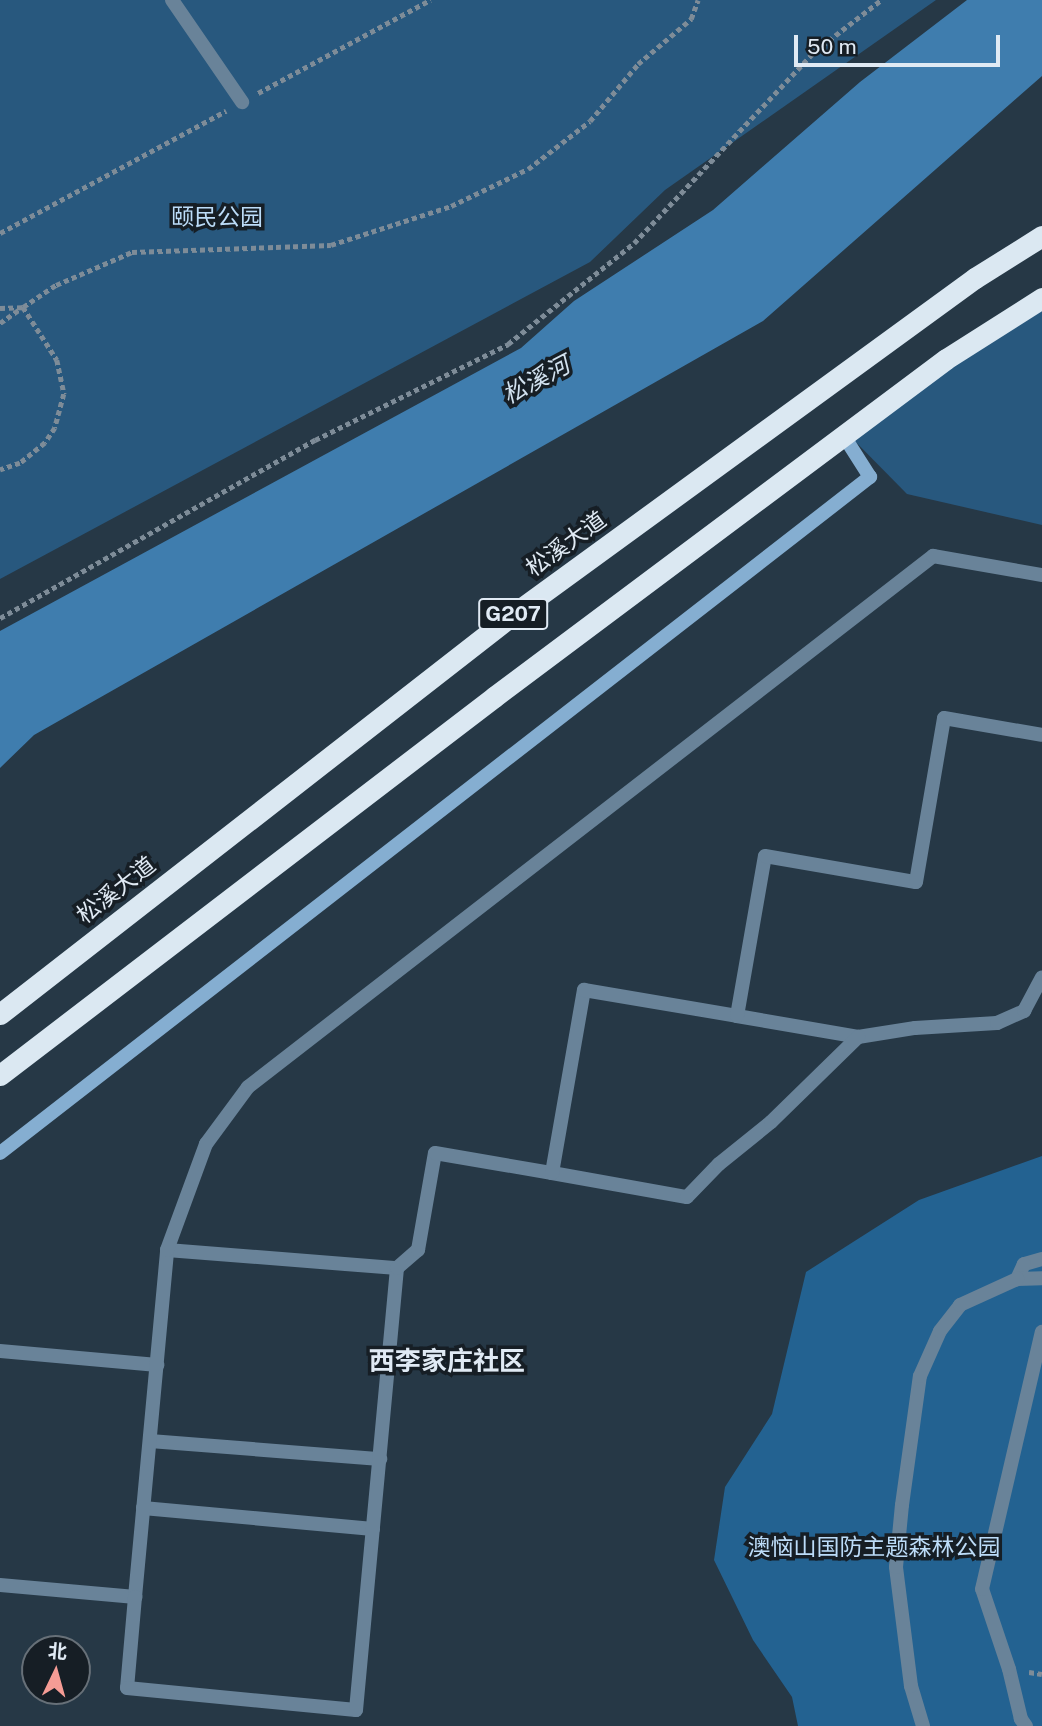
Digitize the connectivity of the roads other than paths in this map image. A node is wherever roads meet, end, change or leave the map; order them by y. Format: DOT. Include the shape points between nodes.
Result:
graph roads {
  1 [pos="172,0"];
  2 [pos="242,102"];
  3 [pos="1042,236"];
  4 [pos="1042,298"];
  5 [pos="844,436"];
  6 [pos="1042,575"];
  7 [pos="1042,735"];
  8 [pos="1042,977"];
  9 [pos="0,1014"];
  10 [pos="737,1016"];
  11 [pos="858,1037"];
  12 [pos="0,1075"];
  13 [pos="0,1153"];
  14 [pos="552,1173"];
  15 [pos="167,1250"];
  16 [pos="1042,1259"];
  17 [pos="397,1268"];
  18 [pos="1042,1278"];
  19 [pos="1017,1279"];
  20 [pos="1042,1332"];
  21 [pos="0,1352"];
  22 [pos="157,1365"];
  23 [pos="150,1441"];
  24 [pos="380,1459"];
  25 [pos="143,1508"];
  26 [pos="373,1529"];
  27 [pos="0,1585"];
  28 [pos="135,1597"];
  29 [pos="923,1726"];
  30 [pos="1026,1726"];
  1 -- 2 [label="street"];
  3 -- 9 [label="highway, 松溪大道 / G207" via="975,278 511,616"];
  4 -- 5 [label="highway, G207" via="946,359"];
  5 -- 12 [label="highway, G207"];
  5 -- 13 [label="main road" via="870,477"];
  6 -- 15 [label="street" via="933,556 248,1087 206,1144"];
  7 -- 10 [label="street" via="944,718 916,882 765,856"];
  8 -- 11 [label="street" via="1024,1011 997,1023"];
  10 -- 11 [label="street"];
  10 -- 14 [label="street" via="584,990"];
  11 -- 14 [label="street" via="687,1197"];
  14 -- 17 [label="street" via="435,1153 418,1250"];
  15 -- 17 [label="street"];
  15 -- 22 [label="street"];
  16 -- 19 [label="street" via="1024,1264"];
  17 -- 24 [label="street"];
  18 -- 19 [label="street"];
  19 -- 29 [label="street" via="960,1305 940,1331 920,1376 896,1567 911,1686"];
  20 -- 30 [label="street" via="982,1589"];
  21 -- 22 [label="street"];
  22 -- 23 [label="street"];
  23 -- 24 [label="street"];
  23 -- 25 [label="street"];
  24 -- 26 [label="street"];
  25 -- 26 [label="street"];
  25 -- 28 [label="street"];
  26 -- 28 [label="street" via="356,1710 127,1688"];
  27 -- 28 [label="street"];
}
